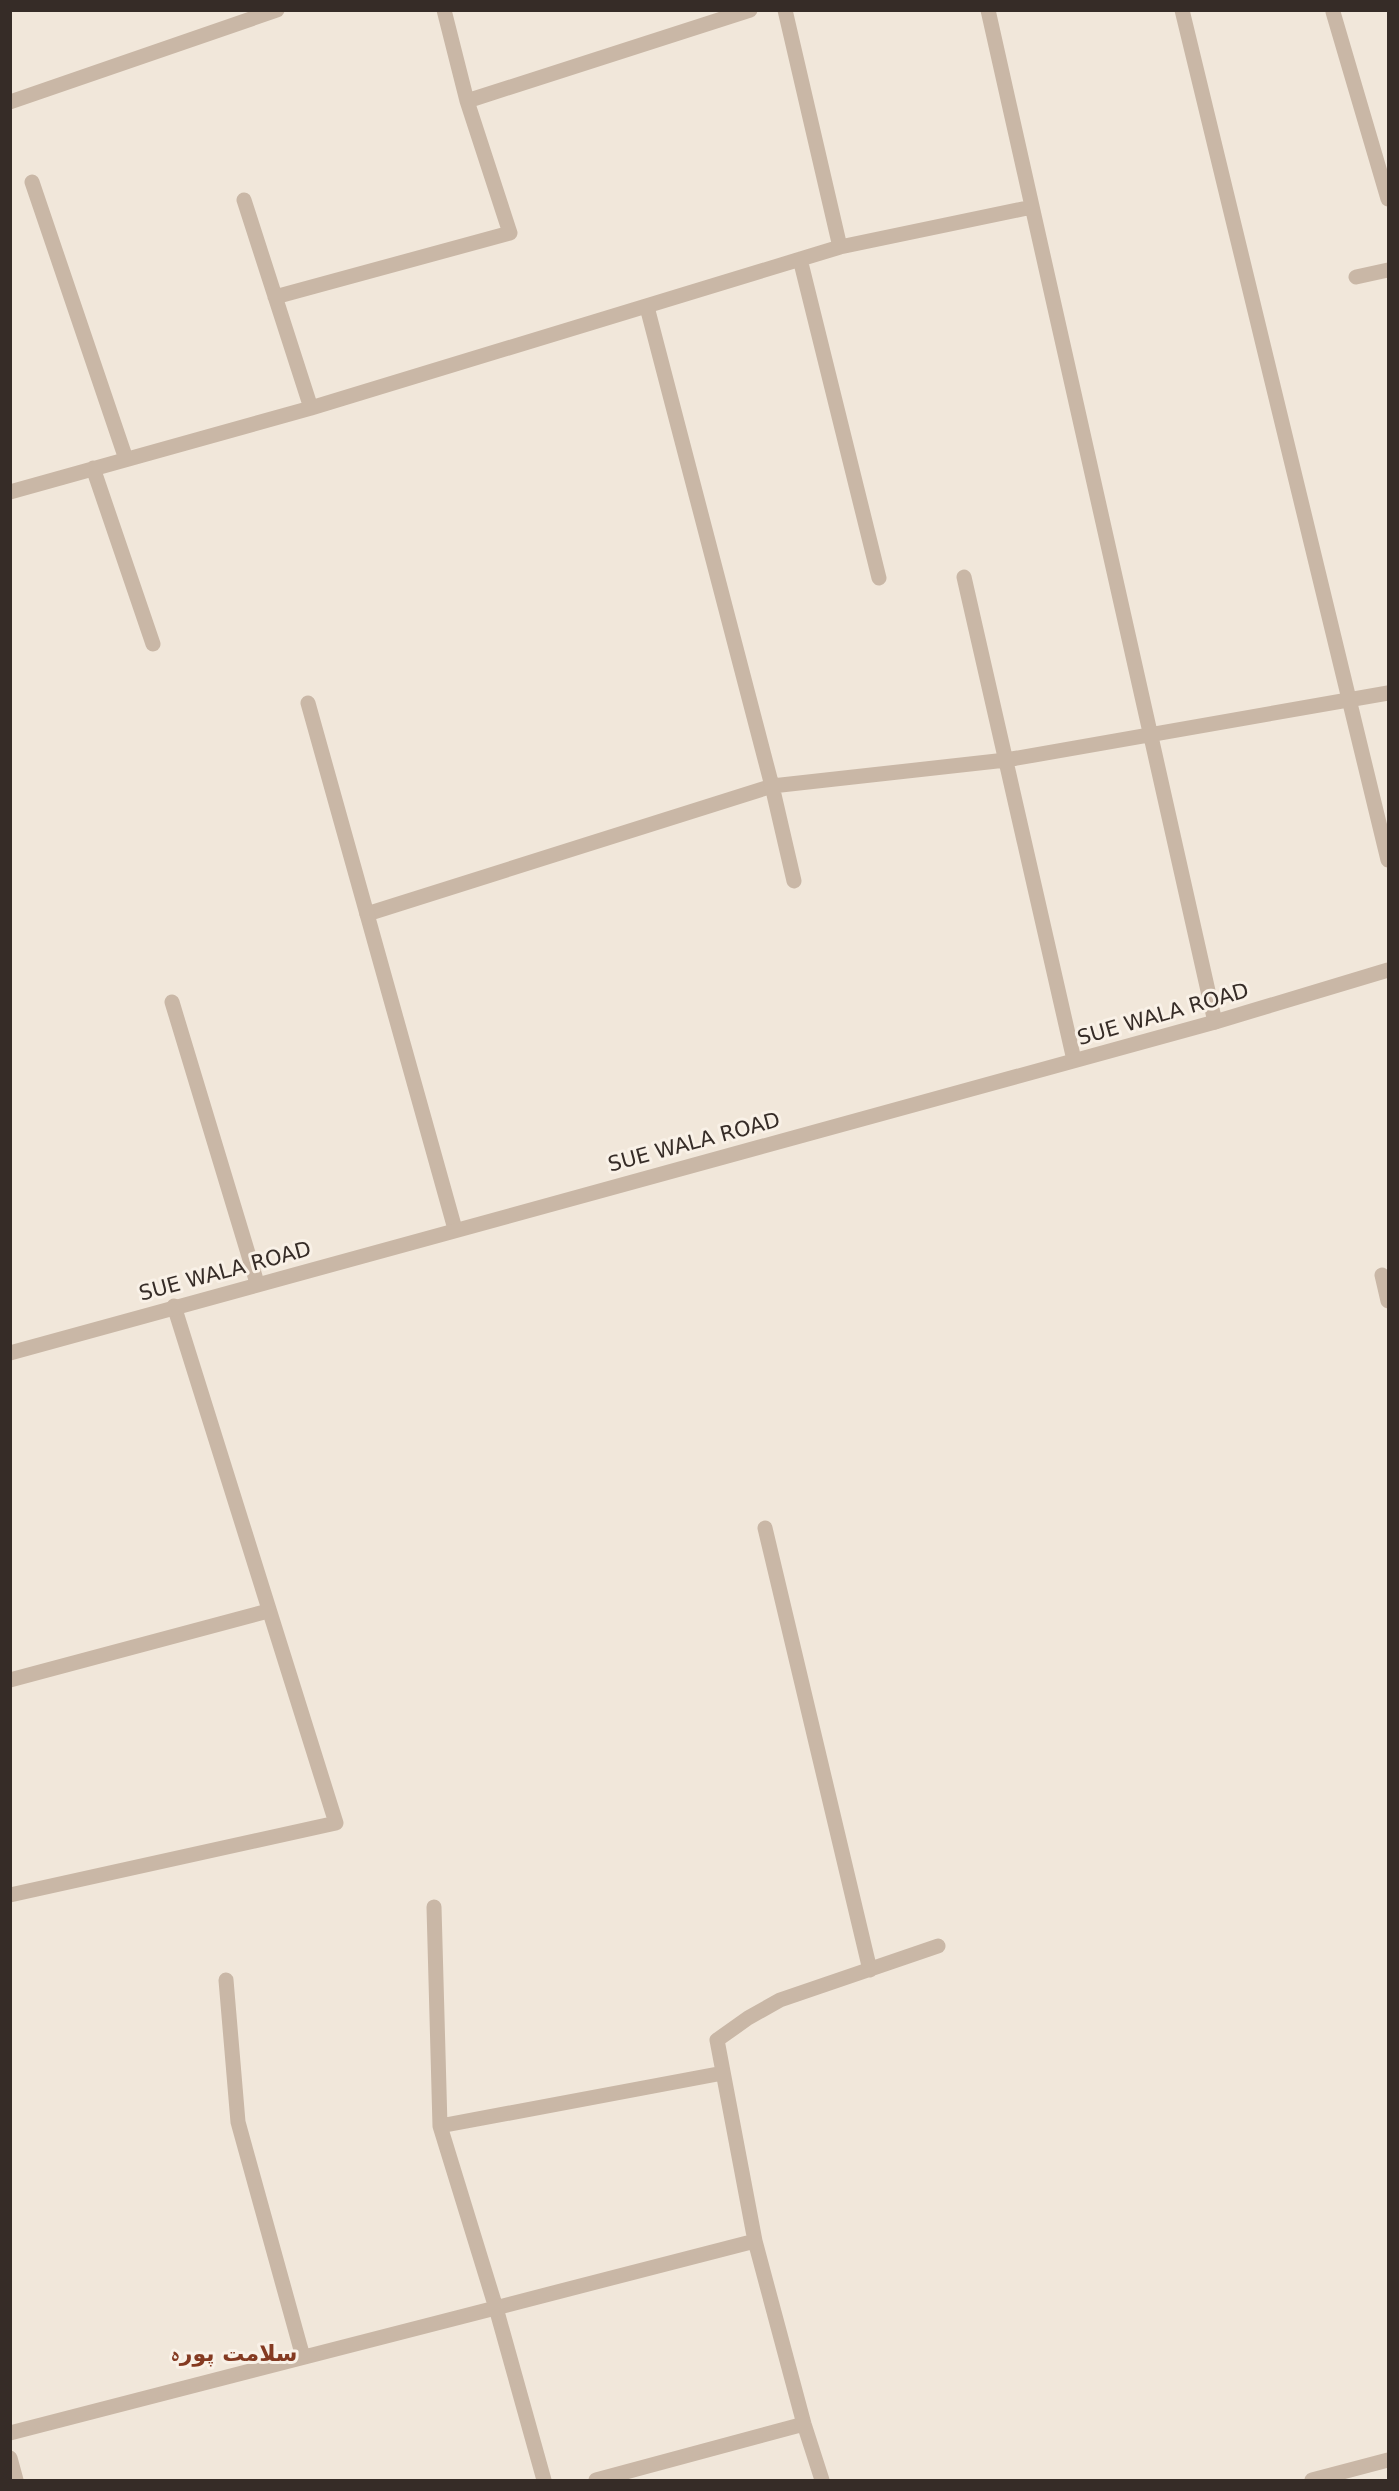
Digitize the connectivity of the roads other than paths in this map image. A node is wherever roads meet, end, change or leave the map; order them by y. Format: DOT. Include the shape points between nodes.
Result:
graph roads {
  1 [pos="277,10"];
  2 [pos="444,10"];
  3 [pos="750,10"];
  4 [pos="785,10"];
  5 [pos="988,10"];
  6 [pos="1182,10"];
  7 [pos="1332,12"];
  8 [pos="467,101"];
  9 [pos="10,102"];
  10 [pos="32,182"];
  11 [pos="1389,199"];
  12 [pos="244,200"];
  13 [pos="1032,207"];
  14 [pos="840,247"];
  15 [pos="800,259"];
  16 [pos="1389,270"];
  17 [pos="1356,277"];
  18 [pos="275,297"];
  19 [pos="647,307"];
  20 [pos="311,408"];
  21 [pos="126,459"];
  22 [pos="93,468"];
  23 [pos="10,492"];
  24 [pos="964,577"];
  25 [pos="879,578"];
  26 [pos="153,644"];
  27 [pos="1389,693"];
  28 [pos="1349,699"];
  29 [pos="308,703"];
  30 [pos="1150,734"];
  31 [pos="1006,760"];
  32 [pos="772,786"];
  33 [pos="1389,860"];
  34 [pos="794,881"];
  35 [pos="367,914"];
  36 [pos="1389,970"];
  37 [pos="172,1002"];
  38 [pos="1215,1022"];
  39 [pos="1074,1060"];
  40 [pos="455,1229"];
  41 [pos="1382,1275"];
  42 [pos="257,1283"];
  43 [pos="1389,1301"];
  44 [pos="174,1306"];
  45 [pos="10,1353"];
  46 [pos="765,1528"];
  47 [pos="268,1611"];
  48 [pos="10,1680"];
  49 [pos="10,1895"];
  50 [pos="434,1907"];
  51 [pos="938,1946"];
  52 [pos="870,1970"];
  53 [pos="226,1980"];
  54 [pos="723,2073"];
  55 [pos="440,2126"];
  56 [pos="755,2241"];
  57 [pos="496,2308"];
  58 [pos="303,2357"];
  59 [pos="804,2424"];
  60 [pos="10,2433"];
  61 [pos="10,2458"];
  62 [pos="1389,2460"];
  63 [pos="16,2481"];
  64 [pos="544,2481"];
  65 [pos="596,2481"];
  66 [pos="822,2481"];
  67 [pos="1312,2481"];
  1 -- 9 [label="street"];
  2 -- 8 [label="street"];
  3 -- 8 [label="street"];
  4 -- 14 [label="street"];
  5 -- 13 [label="street"];
  6 -- 28 [label="street"];
  7 -- 11 [label="street"];
  8 -- 18 [label="street" via="510,233"];
  10 -- 21 [label="street"];
  12 -- 18 [label="street"];
  13 -- 14 [label="street"];
  13 -- 30 [label="street"];
  14 -- 15 [label="street"];
  15 -- 19 [label="street"];
  15 -- 25 [label="street"];
  16 -- 17 [label="street"];
  18 -- 20 [label="street"];
  19 -- 20 [label="street"];
  19 -- 32 [label="street"];
  20 -- 21 [label="street"];
  21 -- 22 [label="street"];
  22 -- 23 [label="street"];
  22 -- 26 [label="street"];
  24 -- 31 [label="street"];
  27 -- 28 [label="street"];
  28 -- 30 [label="street"];
  28 -- 33 [label="street"];
  29 -- 35 [label="street"];
  30 -- 31 [label="street"];
  30 -- 38 [label="street"];
  31 -- 32 [label="street"];
  31 -- 39 [label="street"];
  32 -- 34 [label="street"];
  32 -- 35 [label="street"];
  35 -- 40 [label="street"];
  36 -- 38 [label="street, SUE WALA ROAD"];
  37 -- 42 [label="street"];
  38 -- 39 [label="street, SUE WALA ROAD"];
  39 -- 40 [label="street, SUE WALA ROAD"];
  40 -- 42 [label="street, SUE WALA ROAD"];
  41 -- 43 [label="street"];
  42 -- 44 [label="street, SUE WALA ROAD"];
  44 -- 45 [label="street, SUE WALA ROAD"];
  44 -- 47 [label="street"];
  46 -- 52 [label="street"];
  47 -- 48 [label="street"];
  47 -- 49 [label="street" via="336,1823"];
  50 -- 55 [label="street"];
  51 -- 52 [label="street"];
  52 -- 54 [label="street" via="780,2000 748,2018 717,2040"];
  53 -- 58 [label="street" via="238,2122"];
  54 -- 55 [label="street"];
  54 -- 56 [label="street"];
  55 -- 57 [label="street"];
  56 -- 57 [label="street"];
  56 -- 59 [label="street"];
  57 -- 58 [label="street"];
  57 -- 64 [label="street"];
  58 -- 60 [label="street"];
  59 -- 65 [label="street"];
  59 -- 66 [label="street"];
  61 -- 63 [label="street"];
  62 -- 67 [label="street"];
}
